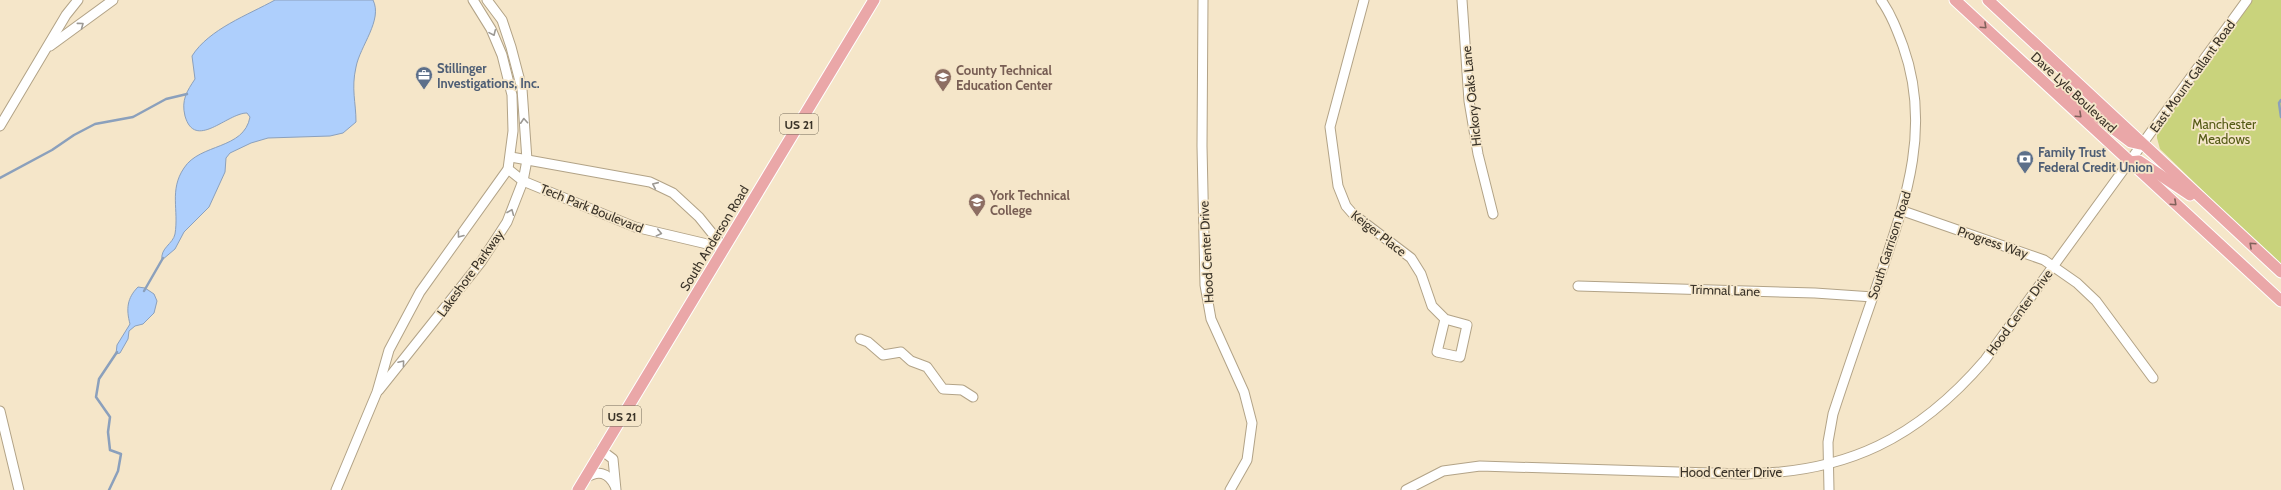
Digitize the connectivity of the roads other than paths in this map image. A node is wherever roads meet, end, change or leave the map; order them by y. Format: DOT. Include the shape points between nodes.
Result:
graph roads {
  1 [pos="78,0"];
  2 [pos="113,0"];
  3 [pos="473,0"];
  4 [pos="488,0"];
  5 [pos="874,0"];
  6 [pos="1203,0"];
  7 [pos="1364,0"];
  8 [pos="1462,0"];
  9 [pos="1881,0"];
  10 [pos="1955,0"];
  11 [pos="1988,0"];
  12 [pos="2247,0"];
  13 [pos="49,47"];
  14 [pos="2012,52"];
  15 [pos="0,126"];
  16 [pos="2140,147"];
  17 [pos="511,157"];
  18 [pos="527,160"];
  19 [pos="2129,162"];
  20 [pos="508,169"];
  21 [pos="523,181"];
  22 [pos="1902,210"];
  23 [pos="1493,214"];
  24 [pos="2220,215"];
  25 [pos="724,248"];
  26 [pos="2053,266"];
  27 [pos="2281,272"];
  28 [pos="1578,286"];
  29 [pos="1872,297"];
  30 [pos="2281,301"];
  31 [pos="1445,319"];
  32 [pos="860,339"];
  33 [pos="2153,378"];
  34 [pos="377,392"];
  35 [pos="973,397"];
  36 [pos="0,411"];
  37 [pos="601,450"];
  38 [pos="1828,464"];
  39 [pos="585,478"];
  40 [pos="616,488"];
  41 [pos="19,490"];
  42 [pos="336,490"];
  43 [pos="578,490"];
  44 [pos="1230,490"];
  45 [pos="1406,490"];
  46 [pos="1829,490"];
  1 -- 13 [label="street" via="66,15"];
  13 -- 2 [label="street, one-way"];
  3 -- 17 [label="street, Lakeshore Parkway, one-way" via="491,29 499,48 512,95"];
  18 -- 4 [label="street, Lakeshore Parkway, one-way" via="522,89 517,68 502,20"];
  5 -- 25 [label="main road, South Anderson Road / US 21"];
  6 -- 44 [label="street, Hood Center Drive" via="1202,146 1206,286 1211,320 1244,392 1252,424 1247,460"];
  7 -- 31 [label="street, Keiger Place" via="1330,127 1338,186 1346,206 1353,214 1411,258 1421,274 1432,306"];
  8 -- 23 [label="street, Hickory Oaks Lane" via="1470,101 1478,154"];
  9 -- 22 [label="street, South Garrison Road" via="1898,32 1908,59 1914,90 1917,128 1911,174"];
  10 -- 14 [label="main road, Dave Lyle Boulevard, one-way"];
  11 -- 16 [label="main road, Dave Lyle Boulevard"];
  12 -- 16 [label="street, East Mount Gallant Road"];
  13 -- 15 [label="street"];
  14 -- 16 [label="main road"];
  14 -- 19 [label="main road, Dave Lyle Boulevard, one-way"];
  16 -- 19 [label="street, Hood Center Drive"];
  16 -- 24 [label="main road, Dave Lyle Boulevard"];
  17 -- 18 [label="street, Tech Park Boulevard"];
  17 -- 20 [label="street, Lakeshore Parkway"];
  18 -- 21 [label="street, Lakeshore Parkway"];
  25 -- 18 [label="street, Tech Park Boulevard, one-way" via="699,216 673,193 650,182"];
  19 -- 24 [label="main road" via="2139,161"];
  19 -- 26 [label="street, Hood Center Drive"];
  19 -- 30 [label="main road, Dave Lyle Boulevard, one-way"];
  20 -- 21 [label="street, Tech Park Boulevard"];
  20 -- 34 [label="street, Lakeshore Parkway, one-way" via="420,292 389,350"];
  21 -- 25 [label="street, Tech Park Boulevard, one-way" via="635,227"];
  34 -- 21 [label="street, Lakeshore Parkway, one-way" via="481,262 507,222"];
  22 -- 26 [label="street, Progress Way" via="2044,260"];
  22 -- 29 [label="street, South Garrison Road"];
  27 -- 24 [label="main road, Dave Lyle Boulevard, one-way"];
  25 -- 37 [label="main road, South Anderson Road / US 21"];
  26 -- 33 [label="street, Progress Way" via="2096,301"];
  26 -- 38 [label="street, Hood Center Drive" via="1984,360 1946,401 1925,418 1886,442"];
  28 -- 29 [label="street, Trimnal Lane"];
  29 -- 38 [label="street, South Garrison Road" via="1833,414 1828,442"];
  31 -- 31 [label="street" via="1437,352 1460,357 1467,325"];
  32 -- 35 [label="street" via="883,355 901,352 911,361 928,367 943,389 962,390"];
  34 -- 42 [label="street, Lakeshore Parkway"];
  36 -- 41 [label="street"];
  37 -- 39 [label="main road, South Anderson Road / US 21"];
  37 -- 40 [label="street" via="613,459"];
  38 -- 45 [label="street, Hood Center Drive" via="1786,472 1750,474 1480,466 1444,471"];
  38 -- 46 [label="street, South Garrison Road"];
  39 -- 40 [label="street" via="603,473 610,478"];
  39 -- 43 [label="main road, South Anderson Road / US 21"];
}
